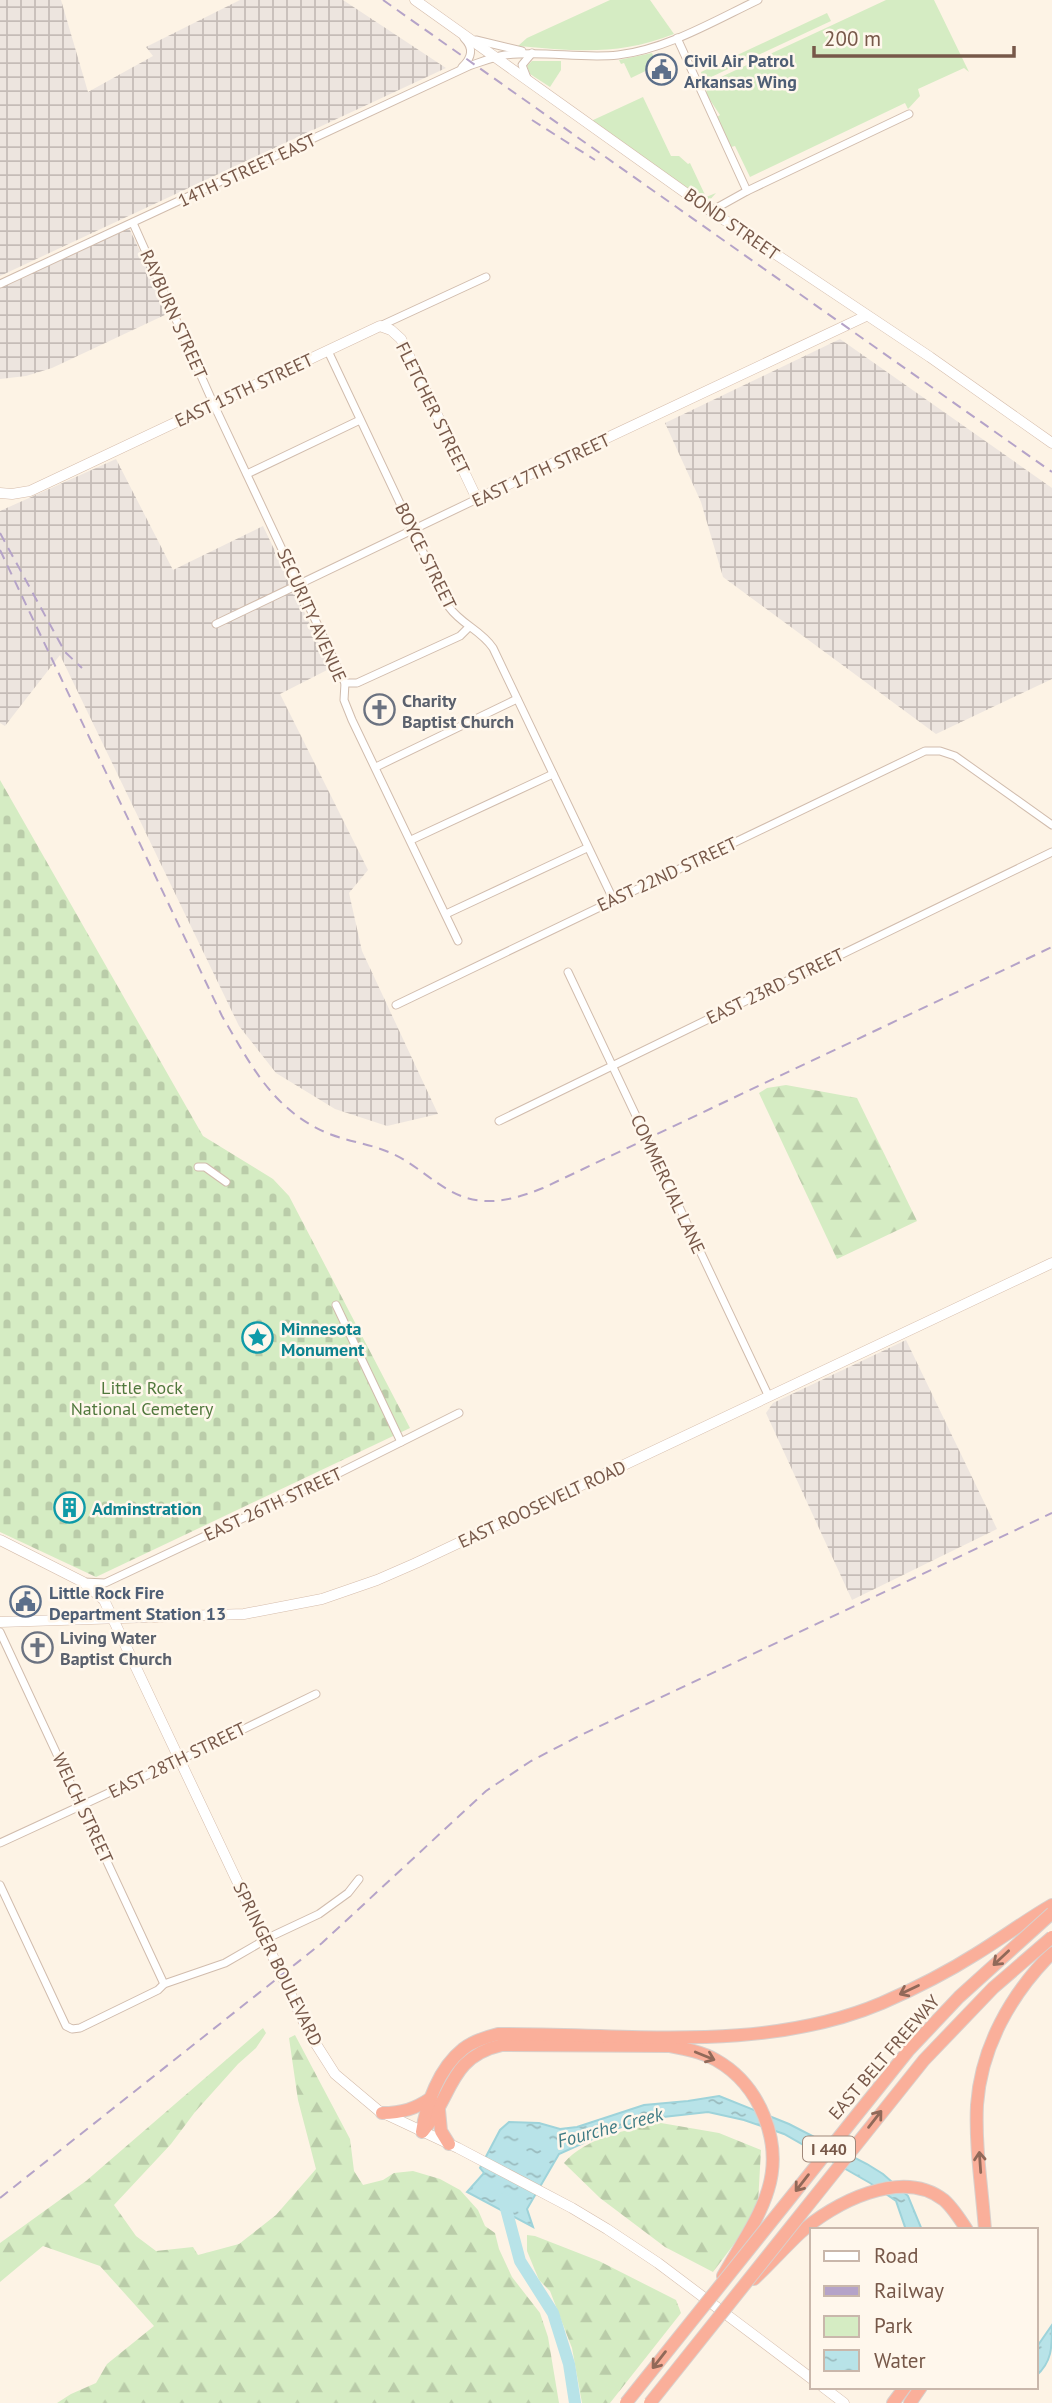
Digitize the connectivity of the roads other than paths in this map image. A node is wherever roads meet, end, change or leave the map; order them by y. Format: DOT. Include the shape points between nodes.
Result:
graph roads {
  1 [pos="415,0"];
  2 [pos="758,0"];
  3 [pos="456,31"];
  4 [pos="677,38"];
  5 [pos="532,53"];
  6 [pos="495,58"];
  7 [pos="452,74"];
  8 [pos="529,82"];
  9 [pos="909,114"];
  10 [pos="747,191"];
  11 [pos="711,211"];
  12 [pos="133,223"];
  13 [pos="486,277"];
  14 [pos="0,284"];
  15 [pos="866,316"];
  16 [pos="380,326"];
  17 [pos="328,351"];
  18 [pos="214,405"];
  19 [pos="360,420"];
  20 [pos="1052,443"];
  21 [pos="247,474"];
  22 [pos="0,493"];
  23 [pos="477,499"];
  24 [pos="413,531"];
  25 [pos="299,585"];
  26 [pos="216,624"];
  27 [pos="469,627"];
  28 [pos="345,683"];
  29 [pos="517,699"];
  30 [pos="376,767"];
  31 [pos="554,774"];
  32 [pos="1052,825"];
  33 [pos="411,840"];
  34 [pos="587,848"];
  35 [pos="1052,852"];
  36 [pos="613,899"];
  37 [pos="446,914"];
  38 [pos="458,941"];
  39 [pos="568,972"];
  40 [pos="396,1005"];
  41 [pos="611,1065"];
  42 [pos="499,1121"];
  43 [pos="198,1167"];
  44 [pos="226,1182"];
  45 [pos="1052,1263"];
  46 [pos="336,1306"];
  47 [pos="769,1397"];
  48 [pos="458,1412"];
  49 [pos="401,1442"];
  50 [pos="0,1539"];
  51 [pos="83,1582"];
  52 [pos="113,1618"];
  53 [pos="0,1622"];
  54 [pos="0,1634"];
  55 [pos="316,1694"];
  56 [pos="180,1760"];
  57 [pos="81,1806"];
  58 [pos="0,1843"];
  59 [pos="359,1879"];
  60 [pos="0,1885"];
  61 [pos="1052,1905"];
  62 [pos="1052,1913"];
  63 [pos="1052,1937"];
  64 [pos="265,1940"];
  65 [pos="1052,1953"];
  66 [pos="164,1984"];
  67 [pos="467,2053"];
  68 [pos="435,2104"];
  69 [pos="382,2113"];
  70 [pos="422,2132"];
  71 [pos="454,2146"];
  72 [pos="966,2228"];
  73 [pos="985,2228"];
  74 [pos="716,2288"];
  75 [pos="731,2301"];
  76 [pos="810,2378"];
  77 [pos="826,2389"];
  78 [pos="920,2389"];
  79 [pos="626,2403"];
  80 [pos="650,2403"];
  81 [pos="844,2403"];
  82 [pos="909,2403"];
  1 -- 3 [label="main road, BOND STREET"];
  2 -- 4 [label="street"];
  3 -- 5 [label="street" via="481,42"];
  3 -- 6 [label="main road, BOND STREET"];
  3 -- 7 [label="street" via="471,51 466,64"];
  4 -- 5 [label="street" via="621,55"];
  4 -- 10 [label="street"];
  5 -- 6 [label="street, 14TH STREET EAST"];
  5 -- 8 [label="street" via="522,65"];
  6 -- 7 [label="street, 14TH STREET EAST"];
  6 -- 8 [label="main road, BOND STREET"];
  7 -- 12 [label="street, 14TH STREET EAST"];
  8 -- 11 [label="main road, BOND STREET"];
  9 -- 10 [label="street"];
  10 -- 11 [label="street"];
  11 -- 15 [label="main road, BOND STREET"];
  12 -- 14 [label="street, 14TH STREET EAST"];
  12 -- 18 [label="street, RAYBURN STREET"];
  13 -- 16 [label="street, EAST 15TH STREET"];
  15 -- 20 [label="main road, BOND STREET"];
  15 -- 23 [label="main road, EAST 17TH STREET"];
  16 -- 17 [label="main road, EAST 15TH STREET"];
  16 -- 23 [label="main road, FLETCHER STREET" via="401,340"];
  17 -- 18 [label="main road, EAST 15TH STREET"];
  17 -- 19 [label="street, BOYCE STREET"];
  18 -- 21 [label="street, SECURITY AVENUE"];
  18 -- 22 [label="main road, EAST 15TH STREET" via="30,492"];
  19 -- 21 [label="street"];
  19 -- 24 [label="street, BOYCE STREET"];
  21 -- 25 [label="street, SECURITY AVENUE"];
  23 -- 24 [label="street, EAST 17TH STREET"];
  24 -- 25 [label="street, EAST 17TH STREET"];
  24 -- 27 [label="street, BOYCE STREET" via="449,607"];
  25 -- 26 [label="street, EAST 17TH STREET"];
  25 -- 28 [label="street, SECURITY AVENUE"];
  27 -- 28 [label="street" via="460,636 357,683"];
  27 -- 29 [label="street, BOYCE STREET" via="487,639"];
  28 -- 30 [label="street, SECURITY AVENUE" via="344,700"];
  29 -- 30 [label="street"];
  29 -- 31 [label="street, BOYCE STREET"];
  30 -- 33 [label="street, SECURITY AVENUE"];
  31 -- 33 [label="street"];
  31 -- 34 [label="street, BOYCE STREET"];
  32 -- 36 [label="street, EAST 22ND STREET" via="955,756 940,751 918,753"];
  33 -- 37 [label="street, SECURITY AVENUE"];
  34 -- 36 [label="street, BOYCE STREET"];
  34 -- 37 [label="street"];
  35 -- 41 [label="street, EAST 23RD STREET"];
  36 -- 40 [label="street, EAST 22ND STREET"];
  37 -- 38 [label="street, SECURITY AVENUE"];
  39 -- 41 [label="street, COMMERCIAL LANE"];
  41 -- 42 [label="street, EAST 23RD STREET"];
  41 -- 47 [label="street, COMMERCIAL LANE"];
  43 -- 44 [label="street" via="208,1168"];
  45 -- 47 [label="main road, EAST ROOSEVELT ROAD"];
  46 -- 49 [label="street"];
  47 -- 52 [label="main road, EAST ROOSEVELT ROAD" via="347,1591 244,1614"];
  48 -- 49 [label="street, EAST 26TH STREET"];
  49 -- 51 [label="street, EAST 26TH STREET" via="105,1583"];
  50 -- 51 [label="main road, SPRINGER BOULEVARD"];
  51 -- 52 [label="main road, SPRINGER BOULEVARD" via="98,1593"];
  52 -- 53 [label="main road, EAST ROOSEVELT ROAD"];
  52 -- 56 [label="main road, SPRINGER BOULEVARD"];
  54 -- 57 [label="street, WELCH STREET"];
  55 -- 56 [label="street, EAST 28TH STREET"];
  56 -- 57 [label="street, EAST 28TH STREET"];
  56 -- 64 [label="main road, SPRINGER BOULEVARD"];
  57 -- 58 [label="street, EAST 28TH STREET"];
  57 -- 66 [label="street, WELCH STREET"];
  59 -- 64 [label="street" via="319,1914"];
  60 -- 66 [label="street" via="70,2029"];
  61 -- 67 [label="highway, one-way" via="942,1975 836,2019 792,2029 699,2037 498,2034"];
  62 -- 74 [label="highway, EAST BELT FREEWAY / I 440, one-way, bridge" via="959,1997 908,2051"];
  75 -- 63 [label="highway, EAST BELT FREEWAY / I 440, one-way, bridge" via="931,2051"];
  64 -- 66 [label="street" via="225,1963"];
  64 -- 69 [label="main road, SPRINGER BOULEVARD" via="329,2066"];
  73 -- 65 [label="highway, one-way" via="977,2123 982,2072 1007,2009"];
  67 -- 68 [label="highway" via="446,2068"];
  67 -- 74 [label="highway, one-way, bridge" via="502,2045 670,2046 697,2052 737,2075 764,2115 773,2164 768,2190"];
  68 -- 69 [label="highway"];
  68 -- 70 [label="highway" via="425,2110"];
  68 -- 71 [label="highway" via="441,2131"];
  69 -- 70 [label="main road, SPRINGER BOULEVARD"];
  70 -- 71 [label="main road, SPRINGER BOULEVARD"];
  71 -- 76 [label="main road, SPRINGER BOULEVARD" via="572,2208 640,2251"];
  72 -- 75 [label="highway, bridge" via="943,2199 921,2189 867,2192 801,2232"];
  74 -- 79 [label="highway, EAST BELT FREEWAY / I 440, one-way, bridge"];
  75 -- 80 [label="highway, EAST BELT FREEWAY / I 440, bridge"];
  77 -- 81 [label="main road"];
  78 -- 82 [label="highway"];
}
